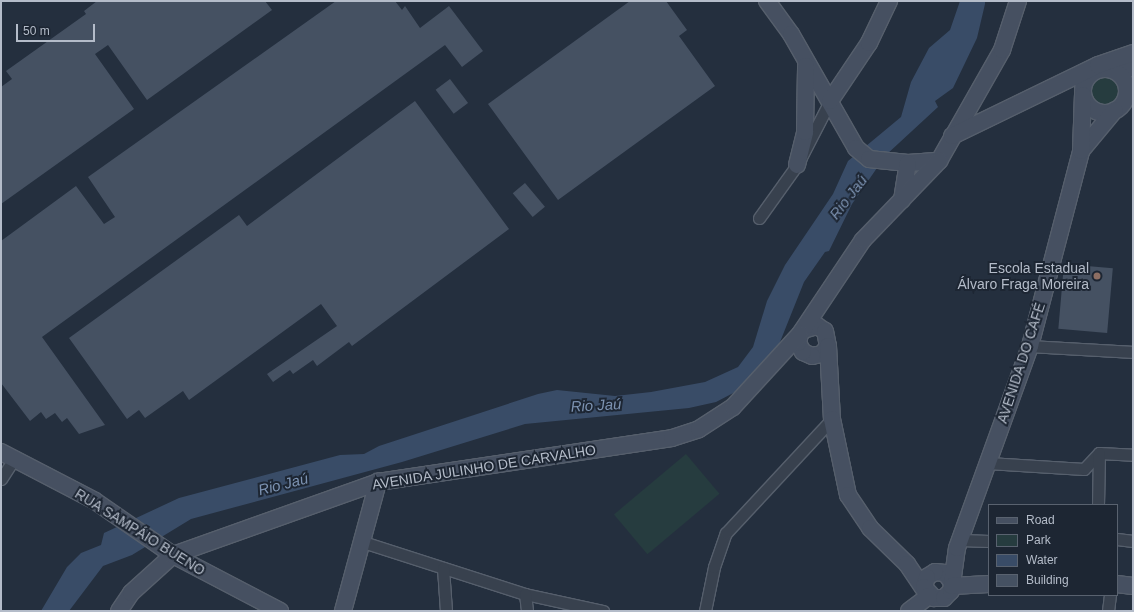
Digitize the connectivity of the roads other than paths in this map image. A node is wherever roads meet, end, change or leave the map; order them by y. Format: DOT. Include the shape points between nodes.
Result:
graph roads {
  1 [pos="767,1"];
  2 [pos="890,1"];
  3 [pos="1018,1"];
  4 [pos="1133,52"];
  5 [pos="806,64"];
  6 [pos="1133,68"];
  7 [pos="1107,69"];
  8 [pos="1083,95"];
  9 [pos="1123,104"];
  10 [pos="833,107"];
  11 [pos="951,137"];
  12 [pos="1081,151"];
  13 [pos="939,161"];
  14 [pos="908,163"];
  15 [pos="797,166"];
  16 [pos="902,200"];
  17 [pos="759,218"];
  18 [pos="823,298"];
  19 [pos="801,332"];
  20 [pos="827,339"];
  21 [pos="1030,346"];
  22 [pos="1133,352"];
  23 [pos="810,356"];
  24 [pos="778,359"];
  25 [pos="830,384"];
  26 [pos="832,419"];
  27 [pos="1099,453"];
  28 [pos="1133,455"];
  29 [pos="8,456"];
  30 [pos="988,463"];
  31 [pos="1,479"];
  32 [pos="378,482"];
  33 [pos="1098,504"];
  34 [pos="1118,539"];
  35 [pos="988,541"];
  36 [pos="1133,541"];
  37 [pos="363,542"];
  38 [pos="958,544"];
  39 [pos="173,555"];
  40 [pos="442,568"];
  41 [pos="988,584"];
  42 [pos="1118,584"];
  43 [pos="1133,586"];
  44 [pos="939,591"];
  45 [pos="525,594"];
  46 [pos="1110,596"];
  47 [pos="915,610"];
  48 [pos="120,611"];
  49 [pos="280,611"];
  50 [pos="343,611"];
  51 [pos="446,611"];
  52 [pos="527,611"];
  53 [pos="603,611"];
  54 [pos="705,611"];
  55 [pos="1108,611"];
  1 -- 5 [label="street" via="791,34"];
  2 -- 10 [label="street"];
  3 -- 11 [label="street, AVENIDA JULINHO DE CARVALHO" via="1002,50"];
  4 -- 11 [label="street" via="1098,65"];
  5 -- 10 [label="street"];
  5 -- 15 [label="street" via="805,132"];
  6 -- 7 [label="street"];
  7 -- 8 [label="street" via="1088,76"];
  7 -- 9 [label="street" via="1124,80 1126,93"];
  8 -- 9 [label="street" via="1096,111"];
  8 -- 12 [label="street, AVENIDA DO CAFÉ"];
  9 -- 12 [label="street, AVENIDA DO CAFÉ"];
  10 -- 14 [label="street" via="856,148 869,159"];
  10 -- 15 [label="street"];
  11 -- 13 [label="street, AVENIDA JULINHO DE CARVALHO"];
  12 -- 21 [label="street, AVENIDA DO CAFÉ"];
  13 -- 14 [label="street"];
  13 -- 16 [label="street, AVENIDA JULINHO DE CARVALHO"];
  14 -- 16 [label="street"];
  15 -- 17 [label="street"];
  16 -- 18 [label="street, AVENIDA JULINHO DE CARVALHO" via="863,240"];
  18 -- 19 [label="street, AVENIDA JULINHO DE CARVALHO"];
  18 -- 20 [label="street"];
  19 -- 20 [label="street" via="817,326"];
  19 -- 23 [label="street" via="798,343"];
  19 -- 24 [label="street, AVENIDA JULINHO DE CARVALHO"];
  20 -- 23 [label="street" via="822,354"];
  20 -- 25 [label="street"];
  21 -- 22 [label="street"];
  21 -- 30 [label="street, AVENIDA DO CAFÉ"];
  23 -- 24 [label="street"];
  23 -- 25 [label="street"];
  24 -- 32 [label="street, AVENIDA JULINHO DE CARVALHO" via="733,407 699,429 672,438"];
  25 -- 26 [label="street"];
  26 -- 44 [label="street" via="848,495 870,528"];
  26 -- 54 [label="street" via="726,533 714,567"];
  27 -- 28 [label="street"];
  27 -- 30 [label="street" via="1084,469"];
  27 -- 33 [label="street"];
  29 -- 31 [label="street"];
  29 -- 39 [label="street, RUA SAMPÁIO BUENO" via="95,502"];
  30 -- 38 [label="street, AVENIDA DO CAFÉ"];
  32 -- 37 [label="street"];
  32 -- 39 [label="street, AVENIDA JULINHO DE CARVALHO"];
  34 -- 36 [label="street"];
  35 -- 38 [label="street"];
  37 -- 40 [label="street"];
  37 -- 50 [label="street"];
  38 -- 44 [label="street, AVENIDA DO CAFÉ"];
  39 -- 48 [label="street" via="131,593"];
  39 -- 49 [label="street, RUA SAMPÁIO BUENO"];
  40 -- 45 [label="street"];
  40 -- 51 [label="street"];
  41 -- 44 [label="street"];
  42 -- 43 [label="street"];
  44 -- 47 [label="street"];
  45 -- 52 [label="street"];
  45 -- 53 [label="street"];
  46 -- 55 [label="street"];
}
